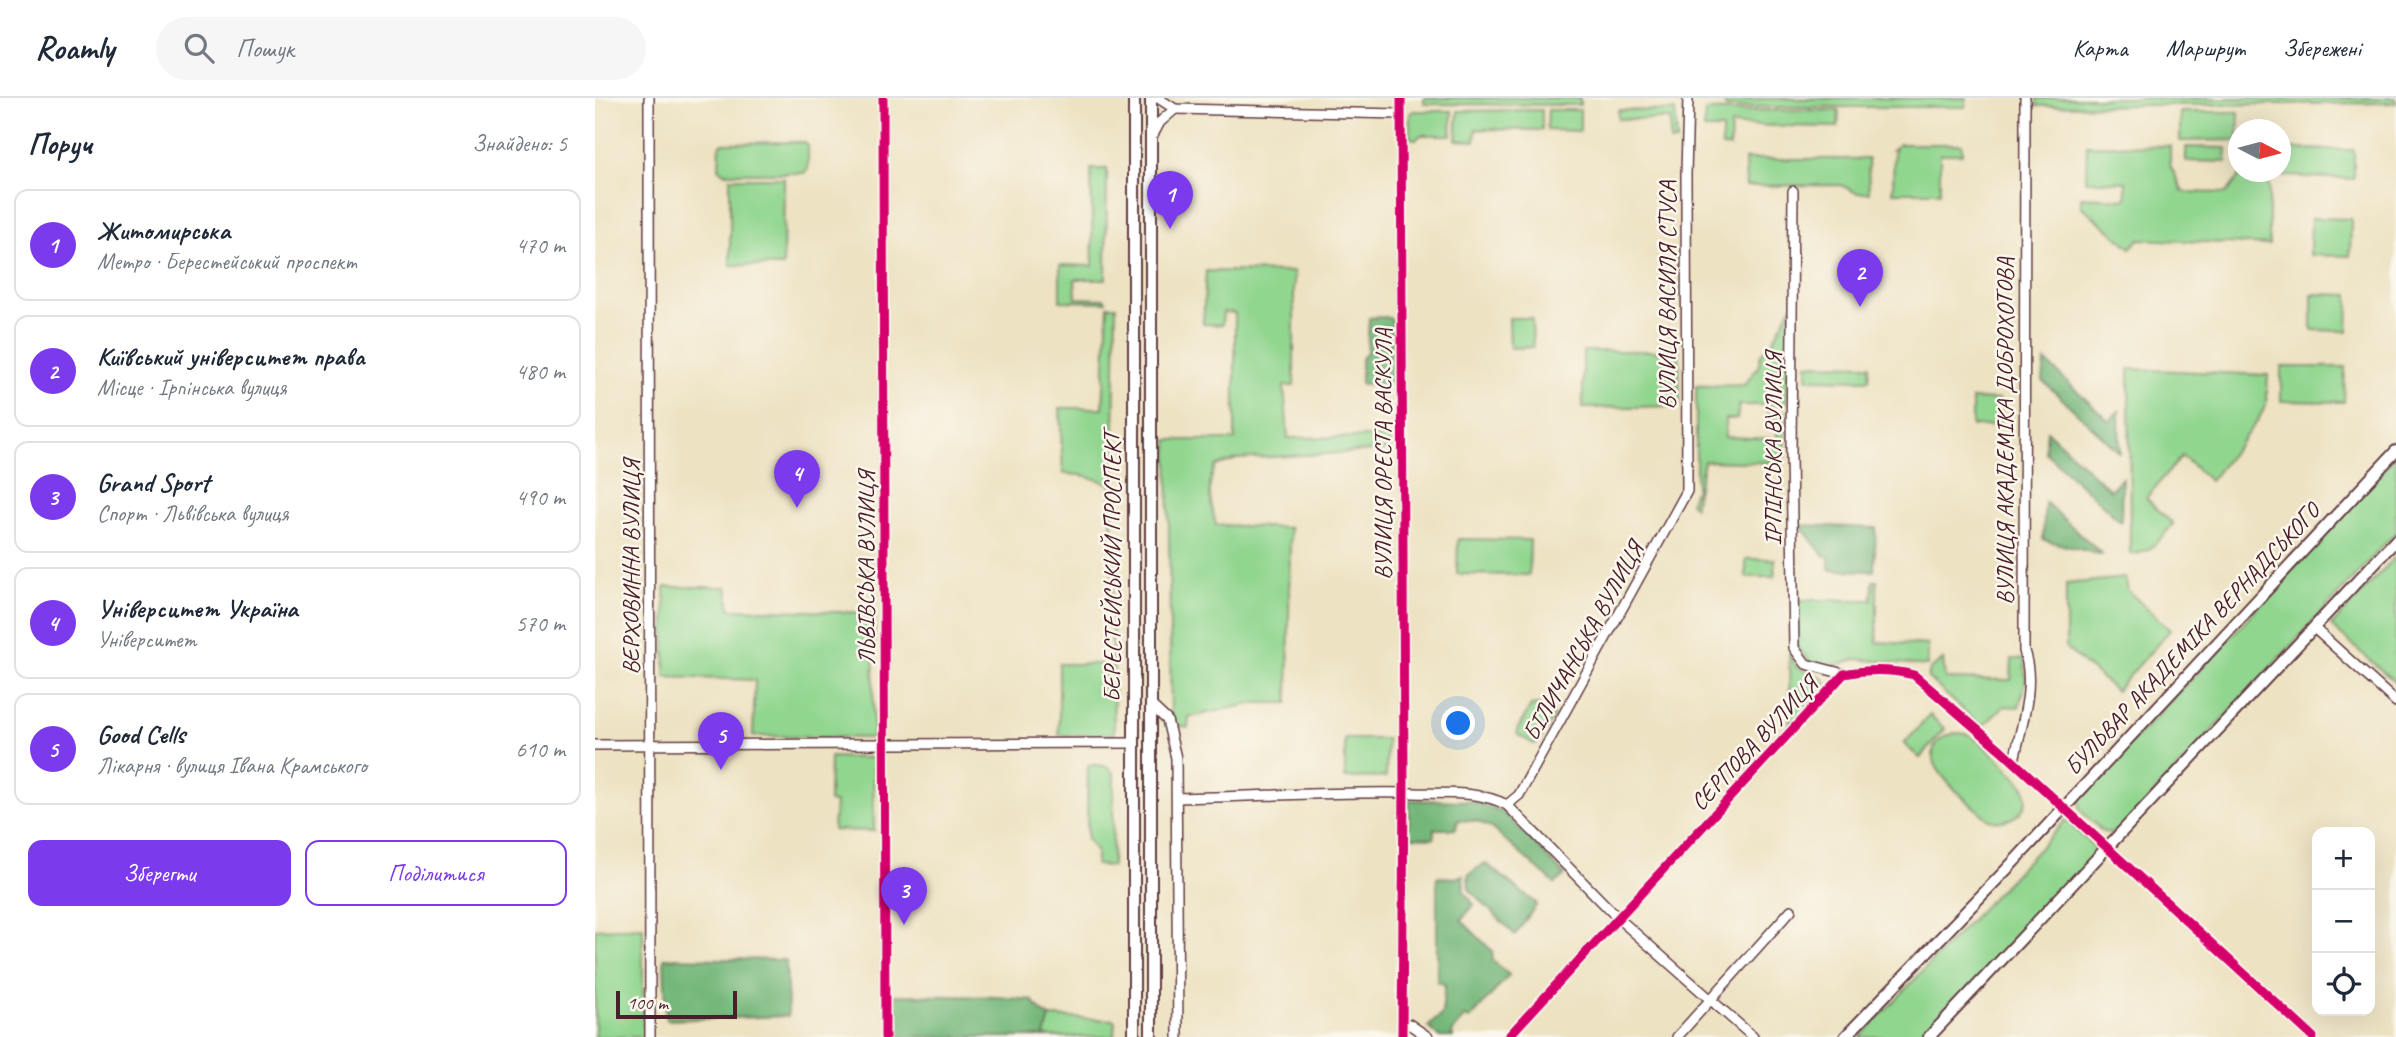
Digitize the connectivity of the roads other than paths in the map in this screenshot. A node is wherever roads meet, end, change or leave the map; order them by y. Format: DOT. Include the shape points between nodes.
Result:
graph roads {
  1 [pos="649,98"];
  2 [pos="883,98"];
  3 [pos="1134,98"];
  4 [pos="1151,98"];
  5 [pos="1159,98"];
  6 [pos="1401,98"];
  7 [pos="1688,98"];
  8 [pos="2025,98"];
  9 [pos="1175,109"];
  10 [pos="1400,114"];
  11 [pos="1151,138"];
  12 [pos="1793,191"];
  13 [pos="2396,451"];
  14 [pos="1687,491"];
  15 [pos="2396,540"];
  16 [pos="2314,628"];
  17 [pos="1844,674"];
  18 [pos="2396,702"];
  19 [pos="1151,705"];
  20 [pos="1133,743"];
  21 [pos="886,744"];
  22 [pos="595,745"];
  23 [pos="650,746"];
  24 [pos="2014,761"];
  25 [pos="1404,792"];
  26 [pos="1177,798"];
  27 [pos="1507,806"];
  28 [pos="2064,808"];
  29 [pos="2108,849"];
  30 [pos="1791,910"];
  31 [pos="1618,918"];
  32 [pos="1711,999"];
  33 [pos="1403,1024"];
  34 [pos="650,1037"];
  35 [pos="885,1037"];
  36 [pos="1134,1037"];
  37 [pos="1151,1037"];
  38 [pos="1178,1037"];
  39 [pos="1402,1037"];
  40 [pos="1427,1037"];
  41 [pos="1508,1037"];
  42 [pos="1677,1037"];
  43 [pos="1753,1037"];
  44 [pos="1845,1037"];
  45 [pos="1929,1037"];
  46 [pos="2313,1037"];
  1 -- 23 [label="street, ВЕРХОВИННА ВУЛИЦЯ"];
  2 -- 21 [label="street, ЛЬВІВСЬКА ВУЛИЦЯ"];
  3 -- 20 [label="main road, БЕРЕСТЕЙСЬКИЙ ПРОСПЕКТ"];
  4 -- 11 [label="main road, БЕРЕСТЕЙСЬКИЙ ПРОСПЕКТ"];
  5 -- 9 [label="street"];
  6 -- 10 [label="street, ВУЛИЦЯ ОРЕСТА ВАСКУЛА"];
  7 -- 14 [label="street, ВУЛИЦЯ ВАСИЛЯ СТУСА"];
  8 -- 24 [label="street, ВУЛИЦЯ АКАДЕМІКА ДОБРОХОТОВА" via="2024,651 2029,684"];
  9 -- 10 [label="street"];
  9 -- 11 [label="street"];
  10 -- 25 [label="street, ВУЛИЦЯ ОРЕСТА ВАСКУЛА"];
  11 -- 19 [label="main road, БЕРЕСТЕЙСЬКИЙ ПРОСПЕКТ"];
  12 -- 17 [label="street, ІРПІНСЬКА ВУЛИЦЯ" via="1794,648 1806,664"];
  13 -- 28 [label="main road, БУЛЬВАР АКАДЕМІКА ВЕРНАДСЬКОГО"];
  14 -- 27 [label="street, БІЛИЧАНСЬКА ВУЛИЦЯ" via="1519,795"];
  15 -- 16 [label="main road"];
  16 -- 18 [label="street"];
  16 -- 29 [label="main road"];
  17 -- 24 [label="street, СЕРПОВА ВУЛИЦЯ" via="1864,670 1914,675"];
  17 -- 31 [label="street, СЕРПОВА ВУЛИЦЯ"];
  19 -- 26 [label="street, БЕРЕСТЕЙСЬКИЙ ПРОСПЕКТ" via="1167,720"];
  19 -- 37 [label="main road, БЕРЕСТЕЙСЬКИЙ ПРОСПЕКТ"];
  20 -- 21 [label="street"];
  20 -- 36 [label="main road, БЕРЕСТЕЙСЬКИЙ ПРОСПЕКТ"];
  21 -- 23 [label="street"];
  21 -- 35 [label="street, ЛЬВІВСЬКА ВУЛИЦЯ"];
  22 -- 23 [label="street"];
  23 -- 34 [label="street, ВЕРХОВИННА ВУЛИЦЯ"];
  24 -- 28 [label="street, СЕРПОВА ВУЛИЦЯ"];
  25 -- 26 [label="street"];
  25 -- 27 [label="street" via="1476,794"];
  25 -- 33 [label="street, ВУЛИЦЯ ОРЕСТА ВАСКУЛА"];
  26 -- 38 [label="street, БЕРЕСТЕЙСЬКИЙ ПРОСПЕКТ"];
  27 -- 31 [label="street"];
  28 -- 29 [label="street, СЕРПОВА ВУЛИЦЯ"];
  28 -- 44 [label="main road, БУЛЬВАР АКАДЕМІКА ВЕРНАДСЬКОГО"];
  29 -- 45 [label="main road"];
  29 -- 46 [label="street, СЕРПОВА ВУЛИЦЯ"];
  30 -- 32 [label="street"];
  31 -- 32 [label="street"];
  31 -- 41 [label="street, СЕРПОВА ВУЛИЦЯ"];
  32 -- 42 [label="street"];
  32 -- 43 [label="street"];
  33 -- 39 [label="street, ВУЛИЦЯ ОРЕСТА ВАСКУЛА"];
  33 -- 40 [label="street"];
}
